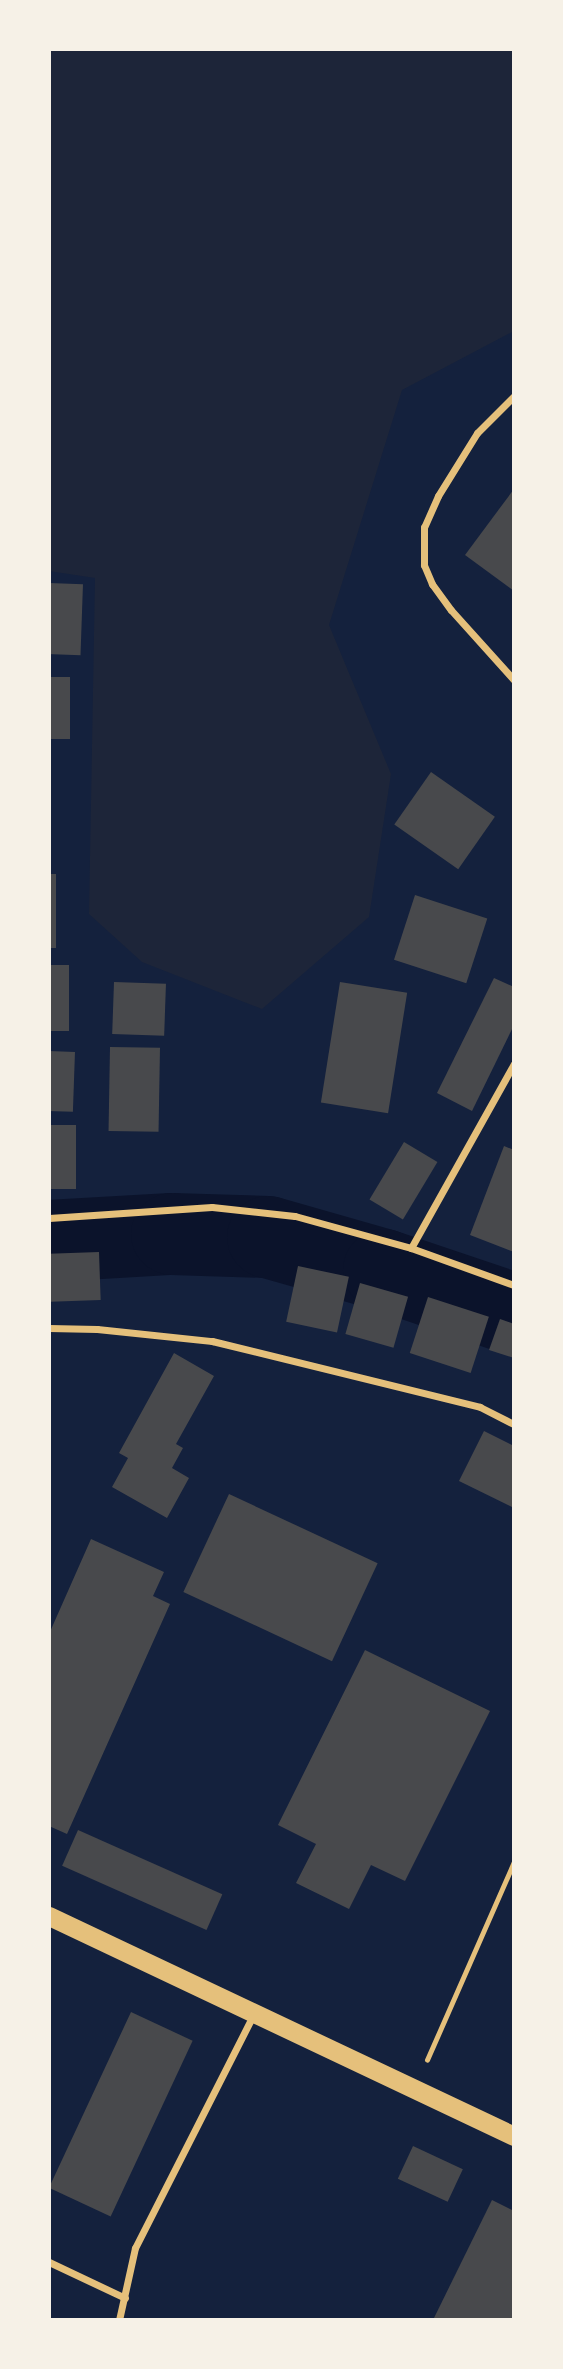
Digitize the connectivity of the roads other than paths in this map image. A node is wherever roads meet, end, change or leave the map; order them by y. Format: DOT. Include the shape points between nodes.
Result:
graph roads {
  1 [pos="514,396"];
  2 [pos="514,680"];
  3 [pos="514,1064"];
  4 [pos="49,1218"];
  5 [pos="411,1248"];
  6 [pos="514,1286"];
  7 [pos="49,1328"];
  8 [pos="514,1424"];
  9 [pos="49,1916"];
  10 [pos="254,2012"];
  11 [pos="514,2136"];
  12 [pos="49,2262"];
  13 [pos="125,2298"];
  14 [pos="119,2320"];
  1 -- 2 [label="street" via="477,433 438,496 424,527 424,565 450,610"];
  3 -- 5 [label="street"];
  4 -- 5 [label="street" via="212,1207 295,1216"];
  5 -- 6 [label="street"];
  7 -- 8 [label="street" via="212,1341 480,1407"];
  9 -- 10 [label="highway"];
  10 -- 11 [label="highway"];
  10 -- 13 [label="street" via="135,2248"];
  12 -- 13 [label="street"];
  13 -- 14 [label="street"];
}
